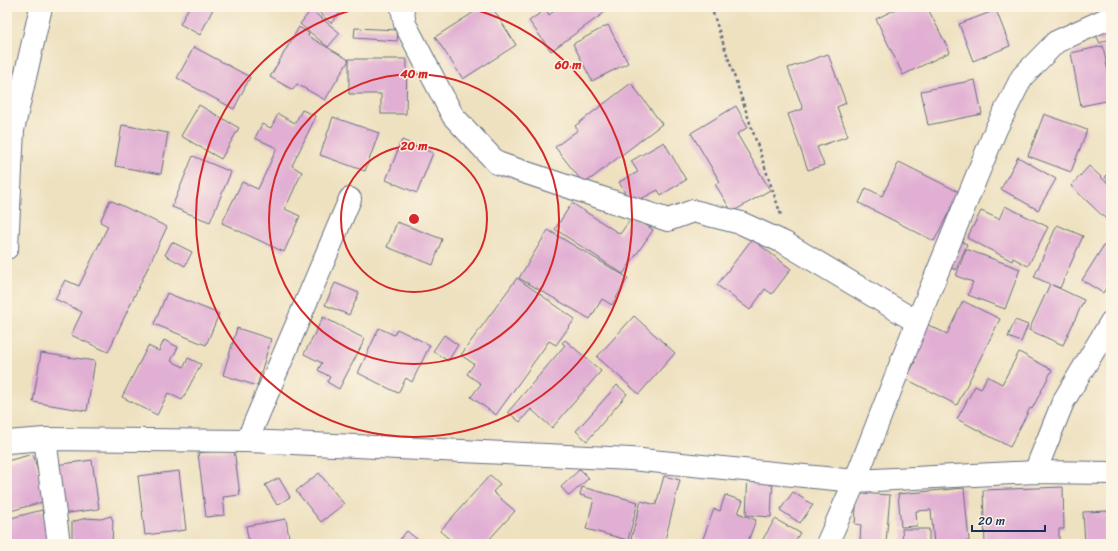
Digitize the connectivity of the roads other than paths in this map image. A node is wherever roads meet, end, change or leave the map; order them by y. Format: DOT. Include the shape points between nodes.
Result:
graph roads {
  1 [pos="41,7"];
  2 [pos="402,7"];
  3 [pos="1111,17"];
  4 [pos="350,199"];
  5 [pos="7,248"];
  6 [pos="917,322"];
  7 [pos="1111,322"];
  8 [pos="45,438"];
  9 [pos="247,441"];
  10 [pos="7,442"];
  11 [pos="1035,472"];
  12 [pos="1111,473"];
  13 [pos="855,481"];
  14 [pos="60,544"];
  15 [pos="827,544"];
  1 -- 5 [label="street" via="13,130"];
  2 -- 6 [label="street" via="405,24 453,116 497,163 668,220 693,211 741,223 785,243"];
  3 -- 6 [label="street" via="1056,42 1022,77 996,129"];
  4 -- 9 [label="street"];
  6 -- 13 [label="street"];
  7 -- 11 [label="street" via="1063,402"];
  8 -- 9 [label="street"];
  8 -- 10 [label="street"];
  8 -- 14 [label="street"];
  9 -- 13 [label="street" via="631,459"];
  11 -- 12 [label="street"];
  11 -- 13 [label="street"];
  13 -- 15 [label="street"];
}
